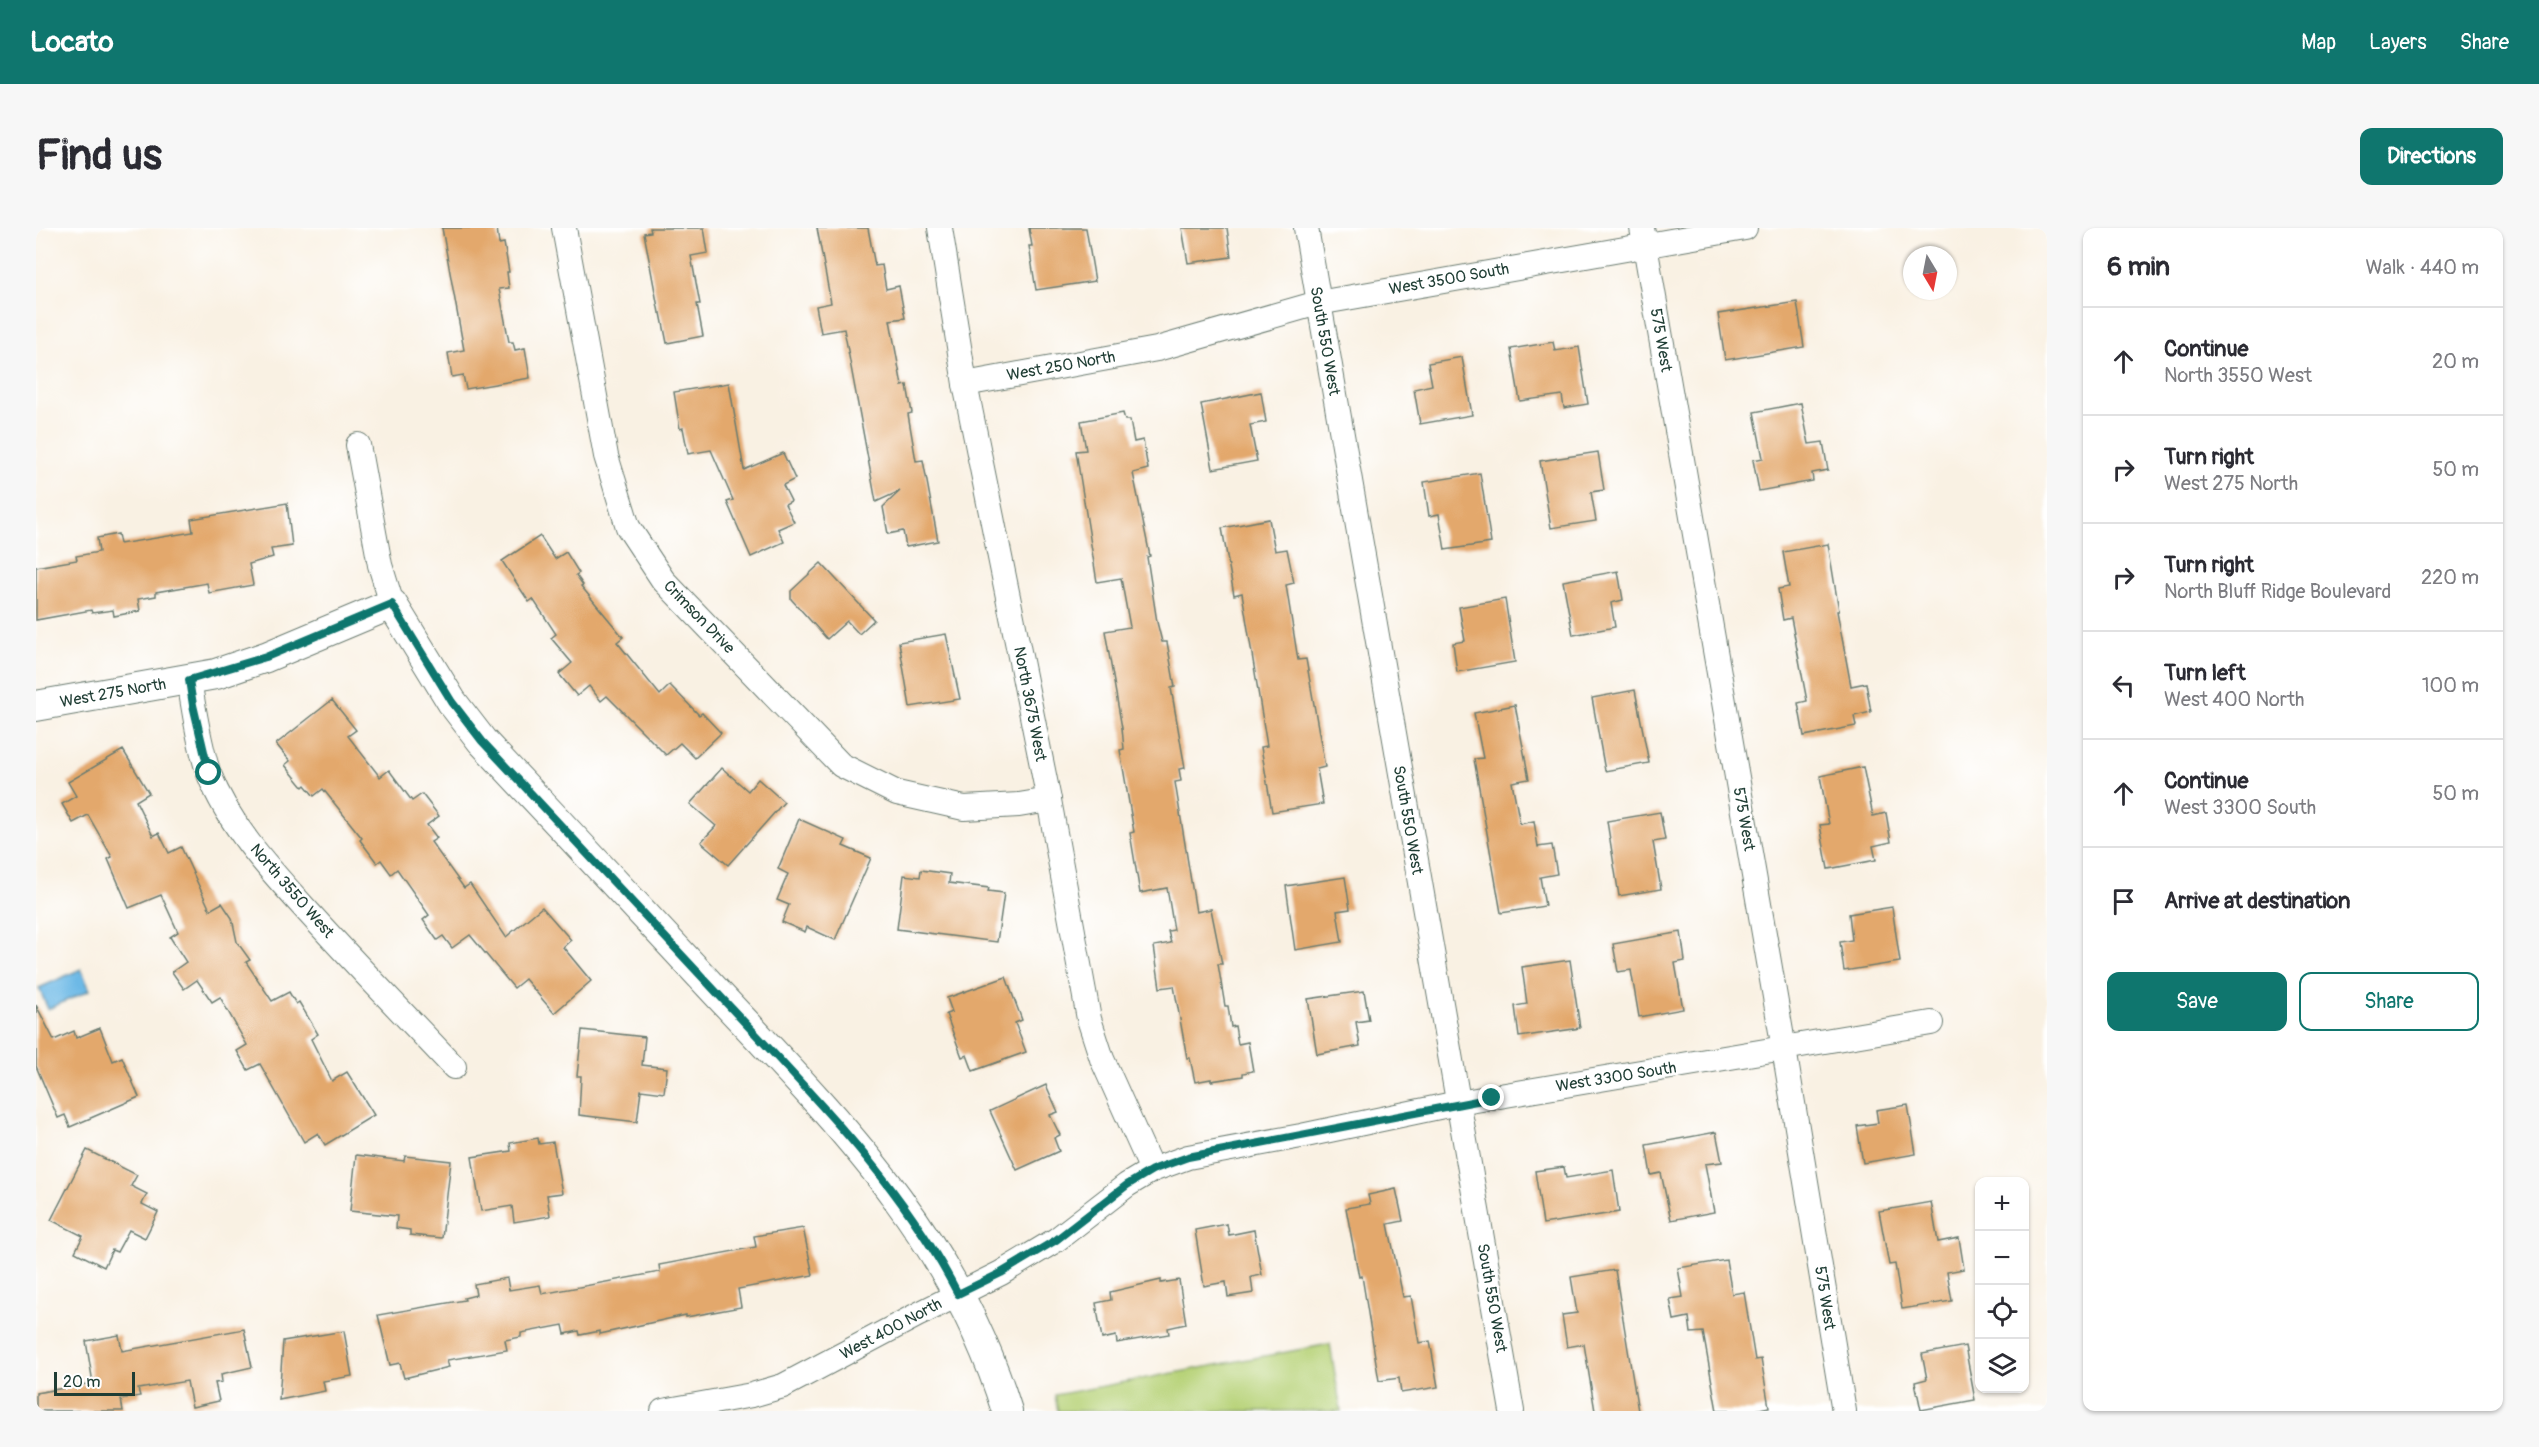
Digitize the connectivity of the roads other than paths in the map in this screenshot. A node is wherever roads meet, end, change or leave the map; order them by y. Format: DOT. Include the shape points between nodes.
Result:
graph roads {
  1 [pos="564,228"];
  2 [pos="940,228"];
  3 [pos="1306,228"];
  4 [pos="1745,228"];
  5 [pos="1643,236"];
  6 [pos="1318,303"];
  7 [pos="1157,349"];
  8 [pos="965,384"];
  9 [pos="358,445"];
  10 [pos="392,604"];
  11 [pos="189,680"];
  12 [pos="36,706"];
  13 [pos="1049,800"];
  14 [pos="1931,1023"];
  15 [pos="1784,1049"];
  16 [pos="454,1067"];
  17 [pos="1458,1103"];
  18 [pos="1301,1136"];
  19 [pos="1152,1170"];
  20 [pos="958,1294"];
  21 [pos="754,1403"];
  22 [pos="663,1411"];
  23 [pos="1006,1411"];
  24 [pos="1512,1411"];
  25 [pos="1844,1411"];
  1 -- 13 [label="street, Crimson Drive" via="606,456 628,527 663,580 841,765 897,793 964,808"];
  2 -- 8 [label="street, North 3675 West"];
  3 -- 6 [label="street, South 550 West"];
  4 -- 5 [label="street, West 3500 South"];
  5 -- 6 [label="street, West 3500 South"];
  5 -- 15 [label="street, 575 West"];
  6 -- 7 [label="street, West 3500 South"];
  6 -- 17 [label="street, South 550 West"];
  7 -- 8 [label="street, West 250 North"];
  8 -- 13 [label="street, North 3675 West"];
  9 -- 10 [label="street" via="380,566"];
  10 -- 11 [label="street, West 275 North" via="266,657"];
  10 -- 20 [label="street" via="452,702 482,741 837,1121 895,1192"];
  11 -- 12 [label="street, West 275 North"];
  11 -- 16 [label="street, North 3550 West" via="209,773 231,816 264,862"];
  13 -- 19 [label="street, North 3675 West" via="1089,1019 1102,1059"];
  14 -- 15 [label="street, West 3300 South"];
  15 -- 17 [label="street, West 3300 South"];
  15 -- 25 [label="street, 575 West"];
  17 -- 18 [label="street, West 3300 South"];
  17 -- 24 [label="street, South 550 West"];
  18 -- 19 [label="street, West 400 North" via="1188,1157"];
  19 -- 20 [label="street, West 400 North" via="1056,1240"];
  20 -- 21 [label="street, West 400 North"];
  20 -- 23 [label="street"];
  21 -- 22 [label="street, West 400 North"];
}
